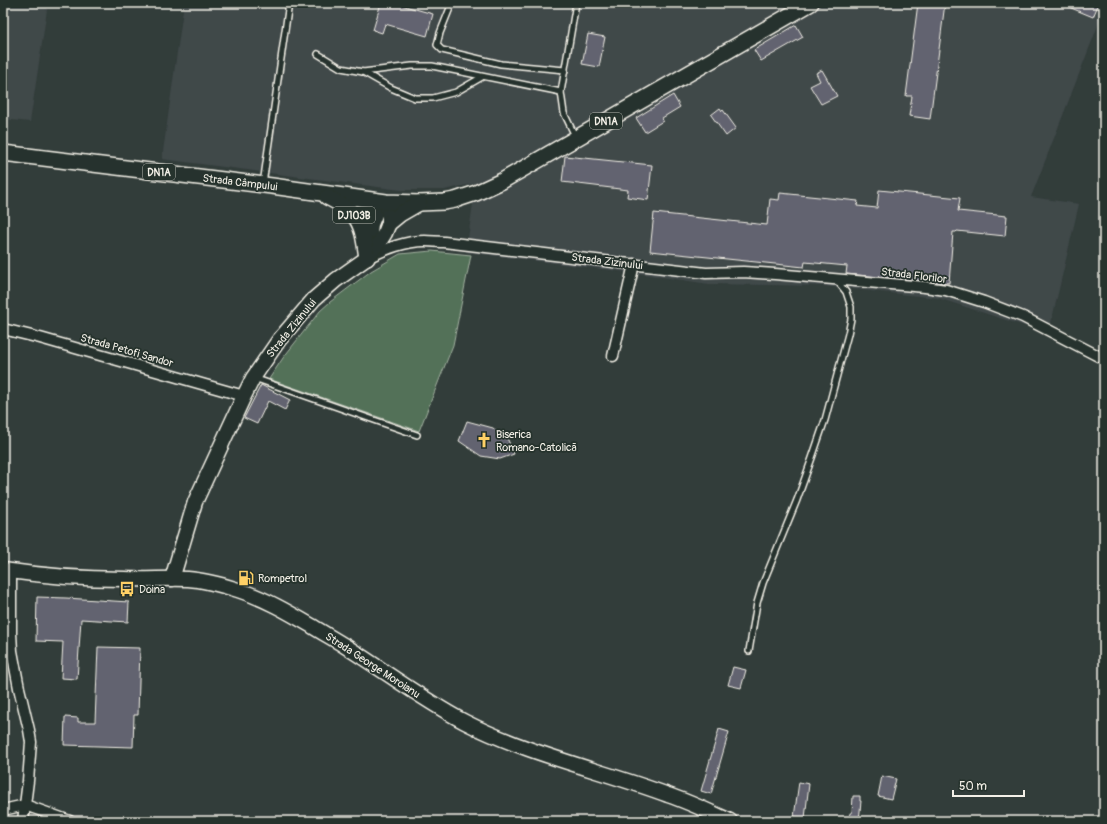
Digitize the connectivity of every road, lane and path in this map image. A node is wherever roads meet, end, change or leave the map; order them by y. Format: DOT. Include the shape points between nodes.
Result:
graph roads {
  1 [pos="289,3"];
  2 [pos="452,3"];
  3 [pos="576,3"];
  4 [pos="811,3"];
  5 [pos="318,54"];
  6 [pos="565,70"];
  7 [pos="363,72"];
  8 [pos="482,77"];
  9 [pos="561,92"];
  10 [pos="576,138"];
  11 [pos="3,153"];
  12 [pos="263,185"];
  13 [pos="315,192"];
  14 [pos="386,202"];
  15 [pos="419,203"];
  16 [pos="389,223"];
  17 [pos="367,258"];
  18 [pos="634,264"];
  19 [pos="706,273"];
  20 [pos="836,280"];
  21 [pos="3,329"];
  22 [pos="613,356"];
  23 [pos="1104,359"];
  24 [pos="253,378"];
  25 [pos="244,396"];
  26 [pos="417,435"];
  27 [pos="7,570"];
  28 [pos="172,579"];
  29 [pos="749,651"];
  30 [pos="25,805"];
  31 [pos="3,810"];
  32 [pos="23,821"];
  33 [pos="70,821"];
  34 [pos="730,821"];
  1 -- 12 [label="lane"];
  2 -- 6 [label="lane" via="437,45 442,50 501,64"];
  3 -- 6 [label="lane"];
  4 -- 10 [label="main road, DN1A"];
  5 -- 7 [label="lane" via="341,68"];
  6 -- 9 [label="lane"];
  7 -- 8 [label="lane" via="432,66"];
  7 -- 8 [label="lane" via="415,98 433,98 456,92"];
  8 -- 9 [label="lane"];
  9 -- 10 [label="lane" via="564,113"];
  10 -- 15 [label="main road, Strada Câmpului / DN1A" via="476,194 444,202"];
  11 -- 12 [label="main road, Strada Câmpului / DN1A"];
  12 -- 13 [label="main road, Strada Câmpului / DN1A"];
  13 -- 14 [label="main road, Strada Câmpului / DN1A"];
  13 -- 17 [label="main road, DJ103B" via="342,205 355,216 361,226"];
  14 -- 15 [label="main road, Strada Câmpului / DN1A"];
  14 -- 16 [label="main road, DJ103B"];
  14 -- 17 [label="main road, DJ103B" via="376,212 371,224"];
  15 -- 16 [label="main road, DJ103B"];
  16 -- 17 [label="main road, DJ103B"];
  17 -- 18 [label="street, Strada Zizinului" via="386,249 424,241"];
  17 -- 24 [label="main road, Strada Zizinului / DJ103B" via="314,299 279,340"];
  18 -- 19 [label="street, Strada Zizinului"];
  18 -- 22 [label="street"];
  19 -- 20 [label="street, Strada Florilor" via="743,272"];
  20 -- 23 [label="street, Strada Florilor" via="946,290 1023,317"];
  20 -- 29 [label="lane" via="846,292 851,307 848,334 825,420 797,500 763,583"];
  21 -- 25 [label="street, Strada Petofi Sandor"];
  24 -- 25 [label="main road, Strada Zizinului / DJ103B"];
  24 -- 26 [label="lane"];
  25 -- 28 [label="main road, Strada Zizinului / DJ103B" via="195,502"];
  27 -- 28 [label="main road, Strada George Moroianu" via="93,579"];
  27 -- 30 [label="street" via="12,651 31,742"];
  28 -- 34 [label="main road, Strada George Moroianu" via="206,582 253,595 301,619 431,703 477,728 526,748 668,795"];
  30 -- 31 [label="street"];
  30 -- 32 [label="street"];
  30 -- 33 [label="street"];
}
